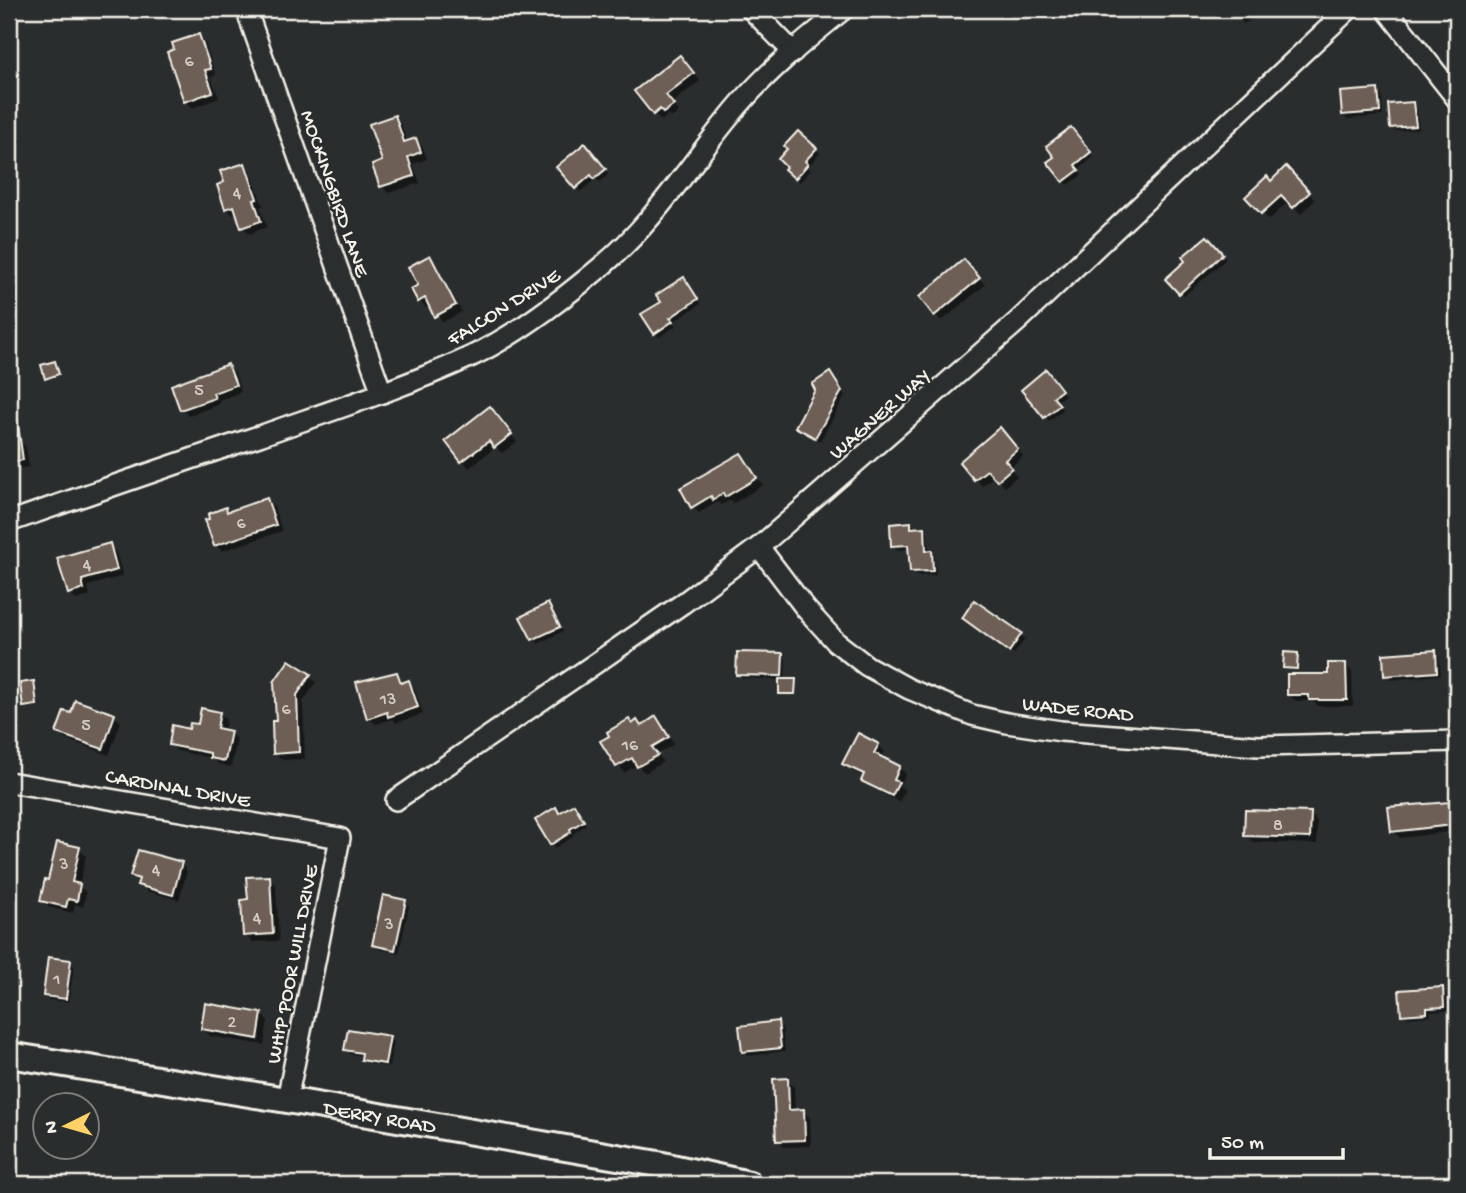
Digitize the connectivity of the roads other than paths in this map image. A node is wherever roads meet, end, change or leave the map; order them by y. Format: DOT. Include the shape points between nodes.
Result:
graph roads {
  1 [pos="246,9"];
  2 [pos="751,9"];
  3 [pos="844,9"];
  4 [pos="1349,9"];
  5 [pos="1386,9"];
  6 [pos="793,52"];
  7 [pos="1457,99"];
  8 [pos="382,393"];
  9 [pos="9,522"];
  10 [pos="759,547"];
  11 [pos="1457,741"];
  12 [pos="9,782"];
  13 [pos="396,800"];
  14 [pos="340,838"];
  15 [pos="9,1055"];
  16 [pos="288,1100"];
  17 [pos="749,1184"];
  1 -- 8 [label="street, MOCKINGBIRD LANE"];
  2 -- 6 [label="street"];
  3 -- 6 [label="street, FALCON DRIVE"];
  4 -- 10 [label="street, WAGNER WAY" via="1027,313"];
  5 -- 7 [label="street"];
  6 -- 8 [label="street, FALCON DRIVE" via="766,75 635,235 605,264 472,356"];
  8 -- 9 [label="street, FALCON DRIVE"];
  10 -- 11 [label="street, WADE ROAD" via="806,609 856,658 909,689 972,715 1061,731 1258,746"];
  10 -- 13 [label="street, WAGNER WAY"];
  12 -- 14 [label="street, CARDINAL DRIVE"];
  14 -- 16 [label="street, WHIP POOR WILL DRIVE"];
  15 -- 16 [label="main road, DERRY ROAD"];
  16 -- 17 [label="main road, DERRY ROAD"];
}
